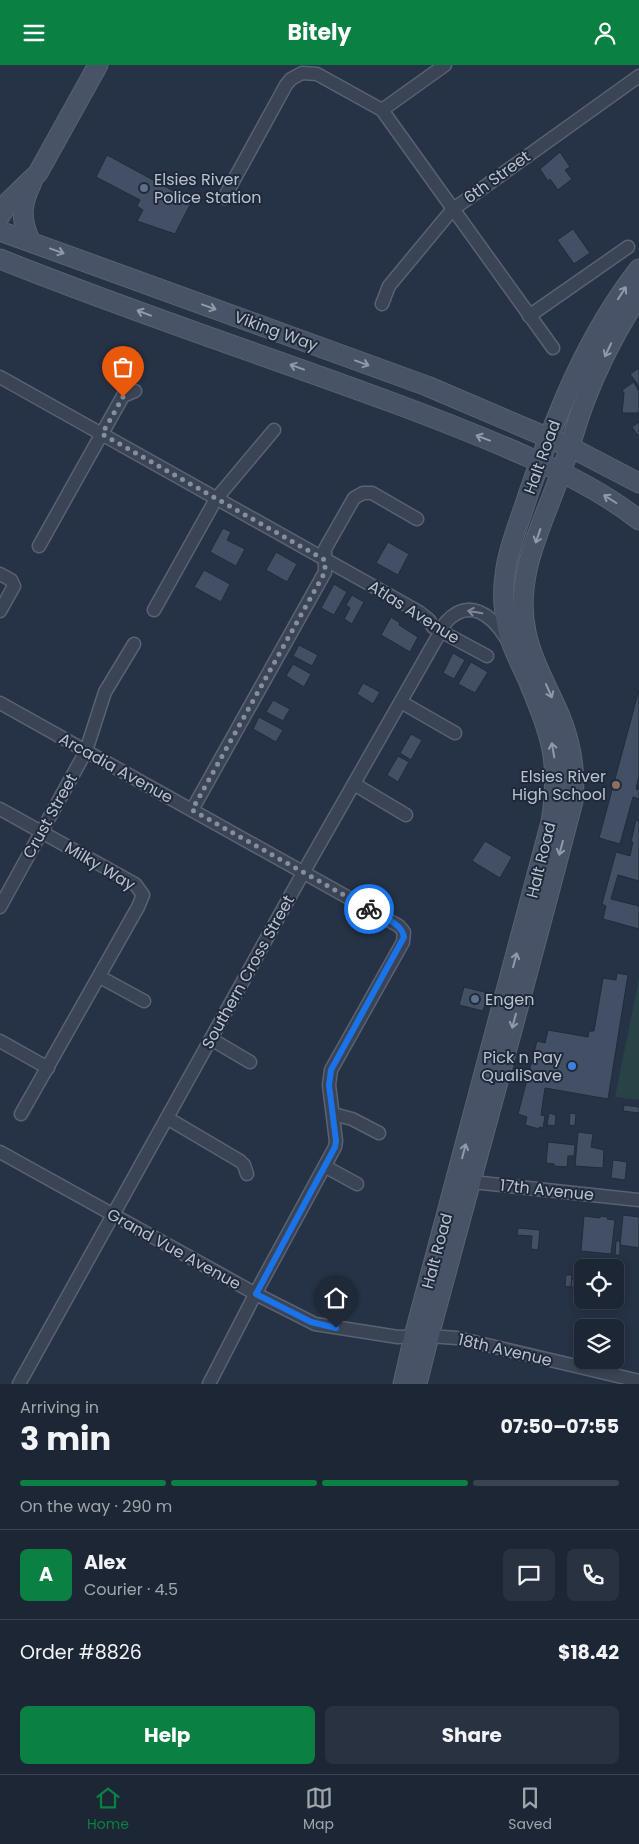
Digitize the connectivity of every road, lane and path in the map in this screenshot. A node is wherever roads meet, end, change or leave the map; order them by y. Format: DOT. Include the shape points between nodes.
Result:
graph roads {
  1 [pos="98,65"];
  2 [pos="445,65"];
  3 [pos="639,76"];
  4 [pos="382,110"];
  5 [pos="34,178"];
  6 [pos="224,198"];
  7 [pos="452,210"];
  8 [pos="0,216"];
  9 [pos="0,231"];
  10 [pos="30,241"];
  11 [pos="628,247"];
  12 [pos="0,259"];
  13 [pos="639,269"];
  14 [pos="639,295"];
  15 [pos="382,304"];
  16 [pos="529,316"];
  17 [pos="553,348"];
  18 [pos="0,377"];
  19 [pos="135,391"];
  20 [pos="274,430"];
  21 [pos="102,434"];
  22 [pos="549,437"];
  23 [pos="570,447"];
  24 [pos="540,462"];
  25 [pos="562,472"];
  26 [pos="639,483"];
  27 [pos="216,499"];
  28 [pos="417,519"];
  29 [pos="639,520"];
  30 [pos="39,546"];
  31 [pos="325,560"];
  32 [pos="0,573"];
  33 [pos="154,610"];
  34 [pos="0,611"];
  35 [pos="441,631"];
  36 [pos="134,644"];
  37 [pos="487,656"];
  38 [pos="518,658"];
  39 [pos="401,702"];
  40 [pos="0,703"];
  41 [pos="455,733"];
  42 [pos="86,751"];
  43 [pos="354,784"];
  44 [pos="0,809"];
  45 [pos="192,810"];
  46 [pos="406,815"];
  47 [pos="42,831"];
  48 [pos="303,873"];
  49 [pos="0,907"];
  50 [pos="100,977"];
  51 [pos="144,1001"];
  52 [pos="211,1039"];
  53 [pos="0,1041"];
  54 [pos="250,1062"];
  55 [pos="48,1068"];
  56 [pos="21,1114"];
  57 [pos="333,1114"];
  58 [pos="167,1118"];
  59 [pos="378,1133"];
  60 [pos="0,1152"];
  61 [pos="326,1167"];
  62 [pos="247,1174"];
  63 [pos="463,1181"];
  64 [pos="357,1184"];
  65 [pos="639,1200"];
  66 [pos="113,1216"];
  67 [pos="256,1294"];
  68 [pos="421,1336"];
  69 [pos="638,1377"];
  70 [pos="19,1384"];
  71 [pos="208,1384"];
  72 [pos="403,1384"];
  73 [pos="417,1384"];
  1 -- 5 [label="street"];
  2 -- 4 [label="street"];
  3 -- 7 [label="street, 6th Street"];
  4 -- 6 [label="street" via="317,74 297,75 286,85"];
  4 -- 7 [label="street"];
  5 -- 8 [label="street" via="9,201"];
  5 -- 10 [label="street" via="22,209 24,228"];
  7 -- 15 [label="street, 6th Street" via="389,286"];
  7 -- 16 [label="street"];
  9 -- 10 [label="street, Viking Way"];
  10 -- 22 [label="street, Viking Way, one-way" via="427,386"];
  11 -- 16 [label="street"];
  24 -- 12 [label="street, Viking Way, one-way" via="408,409"];
  22 -- 13 [label="street, Halt Road, one-way" via="589,347"];
  14 -- 23 [label="street, Halt Road, one-way" via="590,388"];
  16 -- 17 [label="street"];
  18 -- 21 [label="street, Atlas Avenue"];
  19 -- 21 [label="street" via="123,397"];
  20 -- 27 [label="street"];
  21 -- 27 [label="street, Atlas Avenue"];
  21 -- 30 [label="street"];
  22 -- 23 [label="street, Viking Way"];
  22 -- 24 [label="street, Halt Road"];
  23 -- 25 [label="street, Halt Road"];
  23 -- 26 [label="street, Viking Way"];
  24 -- 25 [label="street, Viking Way"];
  24 -- 38 [label="street, Halt Road" via="509,553 505,575 505,616"];
  29 -- 25 [label="street, Viking Way, one-way" via="600,492"];
  25 -- 63 [label="street, Halt Road, one-way" via="526,568 522,604 530,648 570,748 574,801 534,950"];
  27 -- 31 [label="street, Atlas Avenue"];
  27 -- 33 [label="street"];
  28 -- 31 [label="street" via="372,493 358,495 326,549"];
  31 -- 35 [label="street, Atlas Avenue" via="419,612"];
  31 -- 45 [label="street" via="325,572"];
  32 -- 34 [label="street" via="14,586"];
  35 -- 37 [label="street, Atlas Avenue"];
  38 -- 35 [label="street, Southern Cross Street, one-way" via="492,618 476,611 455,613"];
  35 -- 39 [label="street, Southern Cross Street"];
  36 -- 42 [label="street, Crust Street" via="104,692"];
  63 -- 38 [label="street, Halt Road, one-way" via="556,797 555,759 550,734"];
  39 -- 41 [label="street"];
  39 -- 43 [label="street, Southern Cross Street"];
  40 -- 42 [label="street, Arcadia Avenue"];
  42 -- 45 [label="street, Arcadia Avenue"];
  42 -- 47 [label="street, Crust Street"];
  43 -- 46 [label="street"];
  43 -- 48 [label="street, Southern Cross Street"];
  44 -- 47 [label="street, Milky Way"];
  45 -- 48 [label="street, Arcadia Avenue"];
  47 -- 49 [label="street, Crust Street"];
  47 -- 50 [label="street, Milky Way" via="134,884 143,895"];
  48 -- 52 [label="street, Southern Cross Street"];
  48 -- 57 [label="street, Arcadia Avenue" via="399,926 404,933 331,1070 329,1085"];
  50 -- 51 [label="street"];
  50 -- 55 [label="street, Milky Way"];
  52 -- 54 [label="street"];
  52 -- 58 [label="street, Southern Cross Street"];
  53 -- 55 [label="street"];
  55 -- 56 [label="street, Milky Way"];
  57 -- 59 [label="street" via="352,1119"];
  57 -- 61 [label="street, Arcadia Avenue" via="336,1144"];
  58 -- 62 [label="street" via="240,1161"];
  58 -- 66 [label="street, Southern Cross Street"];
  60 -- 66 [label="street, Grand Vue Avenue"];
  61 -- 64 [label="street"];
  61 -- 67 [label="street, Arcadia Avenue"];
  63 -- 65 [label="street, 17th Avenue"];
  63 -- 68 [label="street, Halt Road"];
  66 -- 67 [label="street, Grand Vue Avenue"];
  66 -- 70 [label="street, Southern Cross Street"];
  67 -- 68 [label="street, Grand Vue Avenue" via="315,1324 395,1337"];
  67 -- 71 [label="street, Arcadia Avenue"];
  68 -- 69 [label="street, 18th Avenue" via="457,1338"];
  68 -- 72 [label="street, Halt Road"];
  68 -- 73 [label="street, Halt Road"];
}
